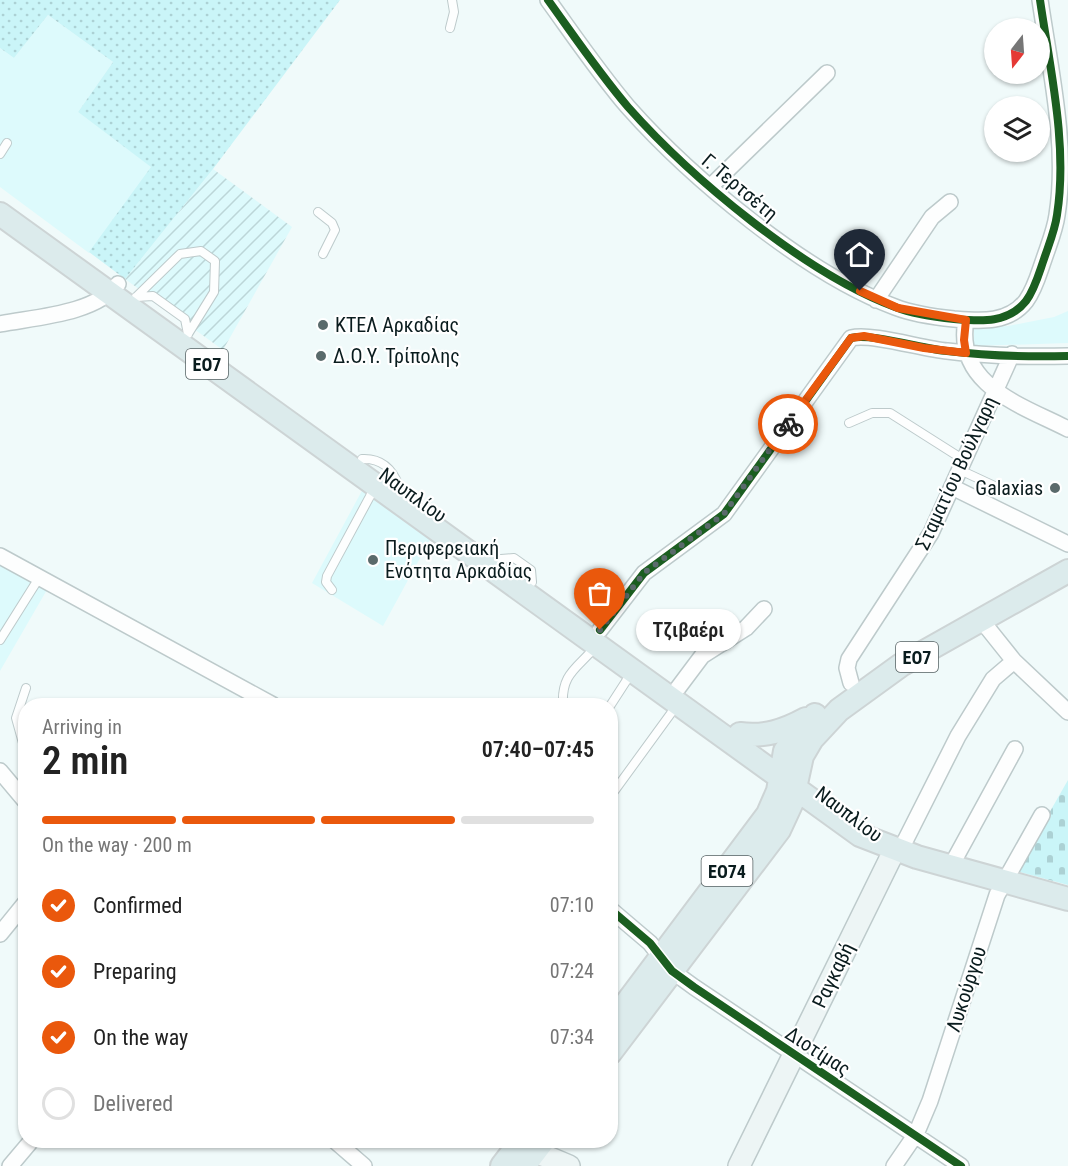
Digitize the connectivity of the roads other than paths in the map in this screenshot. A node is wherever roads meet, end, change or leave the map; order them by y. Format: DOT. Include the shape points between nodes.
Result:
graph roads {
  1 [pos="452,0"];
  2 [pos="548,0"];
  3 [pos="1040,0"];
  4 [pos="450,28"];
  5 [pos="827,73"];
  6 [pos="1062,120"];
  7 [pos="7,143"];
  8 [pos="0,154"];
  9 [pos="711,186"];
  10 [pos="0,198"];
  11 [pos="950,202"];
  12 [pos="318,212"];
  13 [pos="0,214"];
  14 [pos="1061,226"];
  15 [pos="322,254"];
  16 [pos="114,289"];
  17 [pos="136,297"];
  18 [pos="876,300"];
  19 [pos="966,320"];
  20 [pos="0,324"];
  21 [pos="188,334"];
  22 [pos="966,353"];
  23 [pos="1012,354"];
  24 [pos="1068,356"];
  25 [pos="996,390"];
  26 [pos="849,423"];
  27 [pos="1068,429"];
  28 [pos="962,465"];
  29 [pos="375,486"];
  30 [pos="952,487"];
  31 [pos="1003,490"];
  32 [pos="1068,544"];
  33 [pos="1068,554"];
  34 [pos="0,556"];
  35 [pos="1068,571"];
  36 [pos="39,578"];
  37 [pos="332,590"];
  38 [pos="764,609"];
  39 [pos="982,621"];
  40 [pos="599,638"];
  41 [pos="0,640"];
  42 [pos="1014,661"];
  43 [pos="633,671"];
  44 [pos="851,683"];
  45 [pos="26,688"];
  46 [pos="678,696"];
  47 [pos="23,698"];
  48 [pos="260,698"];
  49 [pos="563,698"];
  50 [pos="615,698"];
  51 [pos="818,712"];
  52 [pos="1068,712"];
  53 [pos="740,734"];
  54 [pos="1015,749"];
  55 [pos="1,775"];
  56 [pos="788,776"];
  57 [pos="618,785"];
  58 [pos="18,791"];
  59 [pos="1042,815"];
  60 [pos="835,817"];
  61 [pos="779,830"];
  62 [pos="898,850"];
  63 [pos="954,867"];
  64 [pos="997,879"];
  65 [pos="1068,899"];
  66 [pos="18,912"];
  67 [pos="618,916"];
  68 [pos="0,933"];
  69 [pos="667,964"];
  70 [pos="618,1016"];
  71 [pos="618,1041"];
  72 [pos="794,1055"];
  73 [pos="916,1134"];
  74 [pos="25,1148"];
  75 [pos="343,1148"];
  76 [pos="528,1149"];
  77 [pos="10,1166"];
  78 [pos="364,1166"];
  79 [pos="502,1166"];
  80 [pos="569,1166"];
  81 [pos="739,1166"];
  82 [pos="894,1166"];
  83 [pos="961,1166"];
  1 -- 4 [label="lane"];
  2 -- 9 [label="street, Γ. Τερτσέτη" via="629,108"];
  3 -- 6 [label="street"];
  5 -- 9 [label="street"];
  6 -- 14 [label="street"];
  7 -- 8 [label="lane"];
  9 -- 18 [label="street, Γ. Τερτσέτη" via="778,240"];
  10 -- 16 [label="main road, Ναυπλίου / ΕΟ7"];
  11 -- 18 [label="street" via="932,217"];
  12 -- 15 [label="lane" via="335,230"];
  13 -- 16 [label="main road, Ναυπλίου / ΕΟ7"];
  14 -- 19 [label="street" via="1021,306 998,319"];
  16 -- 17 [label="main road, Ναυπλίου / ΕΟ7"];
  16 -- 20 [label="street" via="90,305"];
  16 -- 29 [label="main road, Ναυπλίου / ΕΟ7"];
  17 -- 21 [label="main road, Ναυπλίου / ΕΟ7"];
  17 -- 21 [label="lane" via="180,254 201,251 215,261 214,292"];
  18 -- 19 [label="street, Γ. Τερτσέτη" via="922,314"];
  19 -- 22 [label="street"];
  21 -- 40 [label="main road, Ναυπλίου / ΕΟ7" via="501,559"];
  22 -- 23 [label="street"];
  22 -- 25 [label="street" via="975,372"];
  22 -- 40 [label="street" via="864,336 851,338 724,514 644,573"];
  23 -- 24 [label="street"];
  23 -- 25 [label="street, Σταματίου Βούλγαρη"];
  25 -- 27 [label="street"];
  25 -- 28 [label="street, Σταματίου Βούλγαρη"];
  26 -- 28 [label="lane" via="872,414 890,413"];
  28 -- 30 [label="street, Σταματίου Βούλγαρη"];
  28 -- 31 [label="lane"];
  29 -- 37 [label="lane" via="327,576"];
  29 -- 40 [label="main road, Ναυπλίου / ΕΟ7"];
  30 -- 32 [label="street"];
  30 -- 44 [label="street, Σταματίου Βούλγαρη" via="927,540 849,659"];
  33 -- 44 [label="main road, ΕΟ7" via="895,652"];
  34 -- 36 [label="street"];
  35 -- 39 [label="main road, ΕΟ7"];
  36 -- 41 [label="lane"];
  36 -- 48 [label="street"];
  38 -- 46 [label="street" via="746,628 702,656"];
  39 -- 42 [label="street"];
  39 -- 56 [label="main road, ΕΟ7" via="901,665 846,704 812,739"];
  40 -- 43 [label="main road, Ναυπλίου / ΕΟ7"];
  40 -- 46 [label="main road, Ναυπλίου / ΕΟ7"];
  40 -- 49 [label="lane" via="569,675"];
  42 -- 52 [label="street"];
  42 -- 62 [label="street" via="993,679 983,695"];
  43 -- 46 [label="main road, Ναυπλίου / ΕΟ7"];
  43 -- 50 [label="lane"];
  44 -- 51 [label="main road, ΕΟ7"];
  45 -- 47 [label="lane"];
  46 -- 53 [label="main road, Ναυπλίου / ΕΟ7"];
  46 -- 56 [label="main road, Ναυπλίου / ΕΟ7"];
  46 -- 57 [label="lane"];
  51 -- 53 [label="main road, ΕΟ7" via="775,732"];
  51 -- 56 [label="main road, ΕΟ7" via="787,747"];
  53 -- 56 [label="main road, Ναυπλίου / ΕΟ7"];
  54 -- 63 [label="street"];
  55 -- 58 [label="street"];
  56 -- 60 [label="main road, Ναυπλίου"];
  56 -- 61 [label="main road, ΕΟ74"];
  56 -- 62 [label="main road, Ναυπλίου"];
  56 -- 69 [label="main road, ΕΟ74" via="768,814"];
  59 -- 64 [label="street, Λυκούργου"];
  60 -- 61 [label="main road" via="819,813 797,815"];
  60 -- 62 [label="main road, Ναυπλίου" via="860,835"];
  61 -- 69 [label="main road, ΕΟ74"];
  62 -- 63 [label="main road"];
  62 -- 72 [label="street, Ραγκαβή"];
  63 -- 64 [label="main road"];
  64 -- 65 [label="main road"];
  64 -- 73 [label="street, Λυκούργου" via="930,1101"];
  66 -- 68 [label="street"];
  67 -- 69 [label="street, Διοτίμας" via="650,943"];
  69 -- 70 [label="main road, ΕΟ74"];
  69 -- 71 [label="main road, ΕΟ74"];
  69 -- 72 [label="street, Διοτίμας"];
  72 -- 73 [label="street, Διοτίμας"];
  72 -- 81 [label="street, Ραγκαβή"];
  73 -- 82 [label="street, Λυκούργου"];
  73 -- 83 [label="street, Διοτίμας"];
  74 -- 77 [label="street"];
  75 -- 78 [label="street"];
  76 -- 79 [label="main road"];
  76 -- 80 [label="street"];
}
